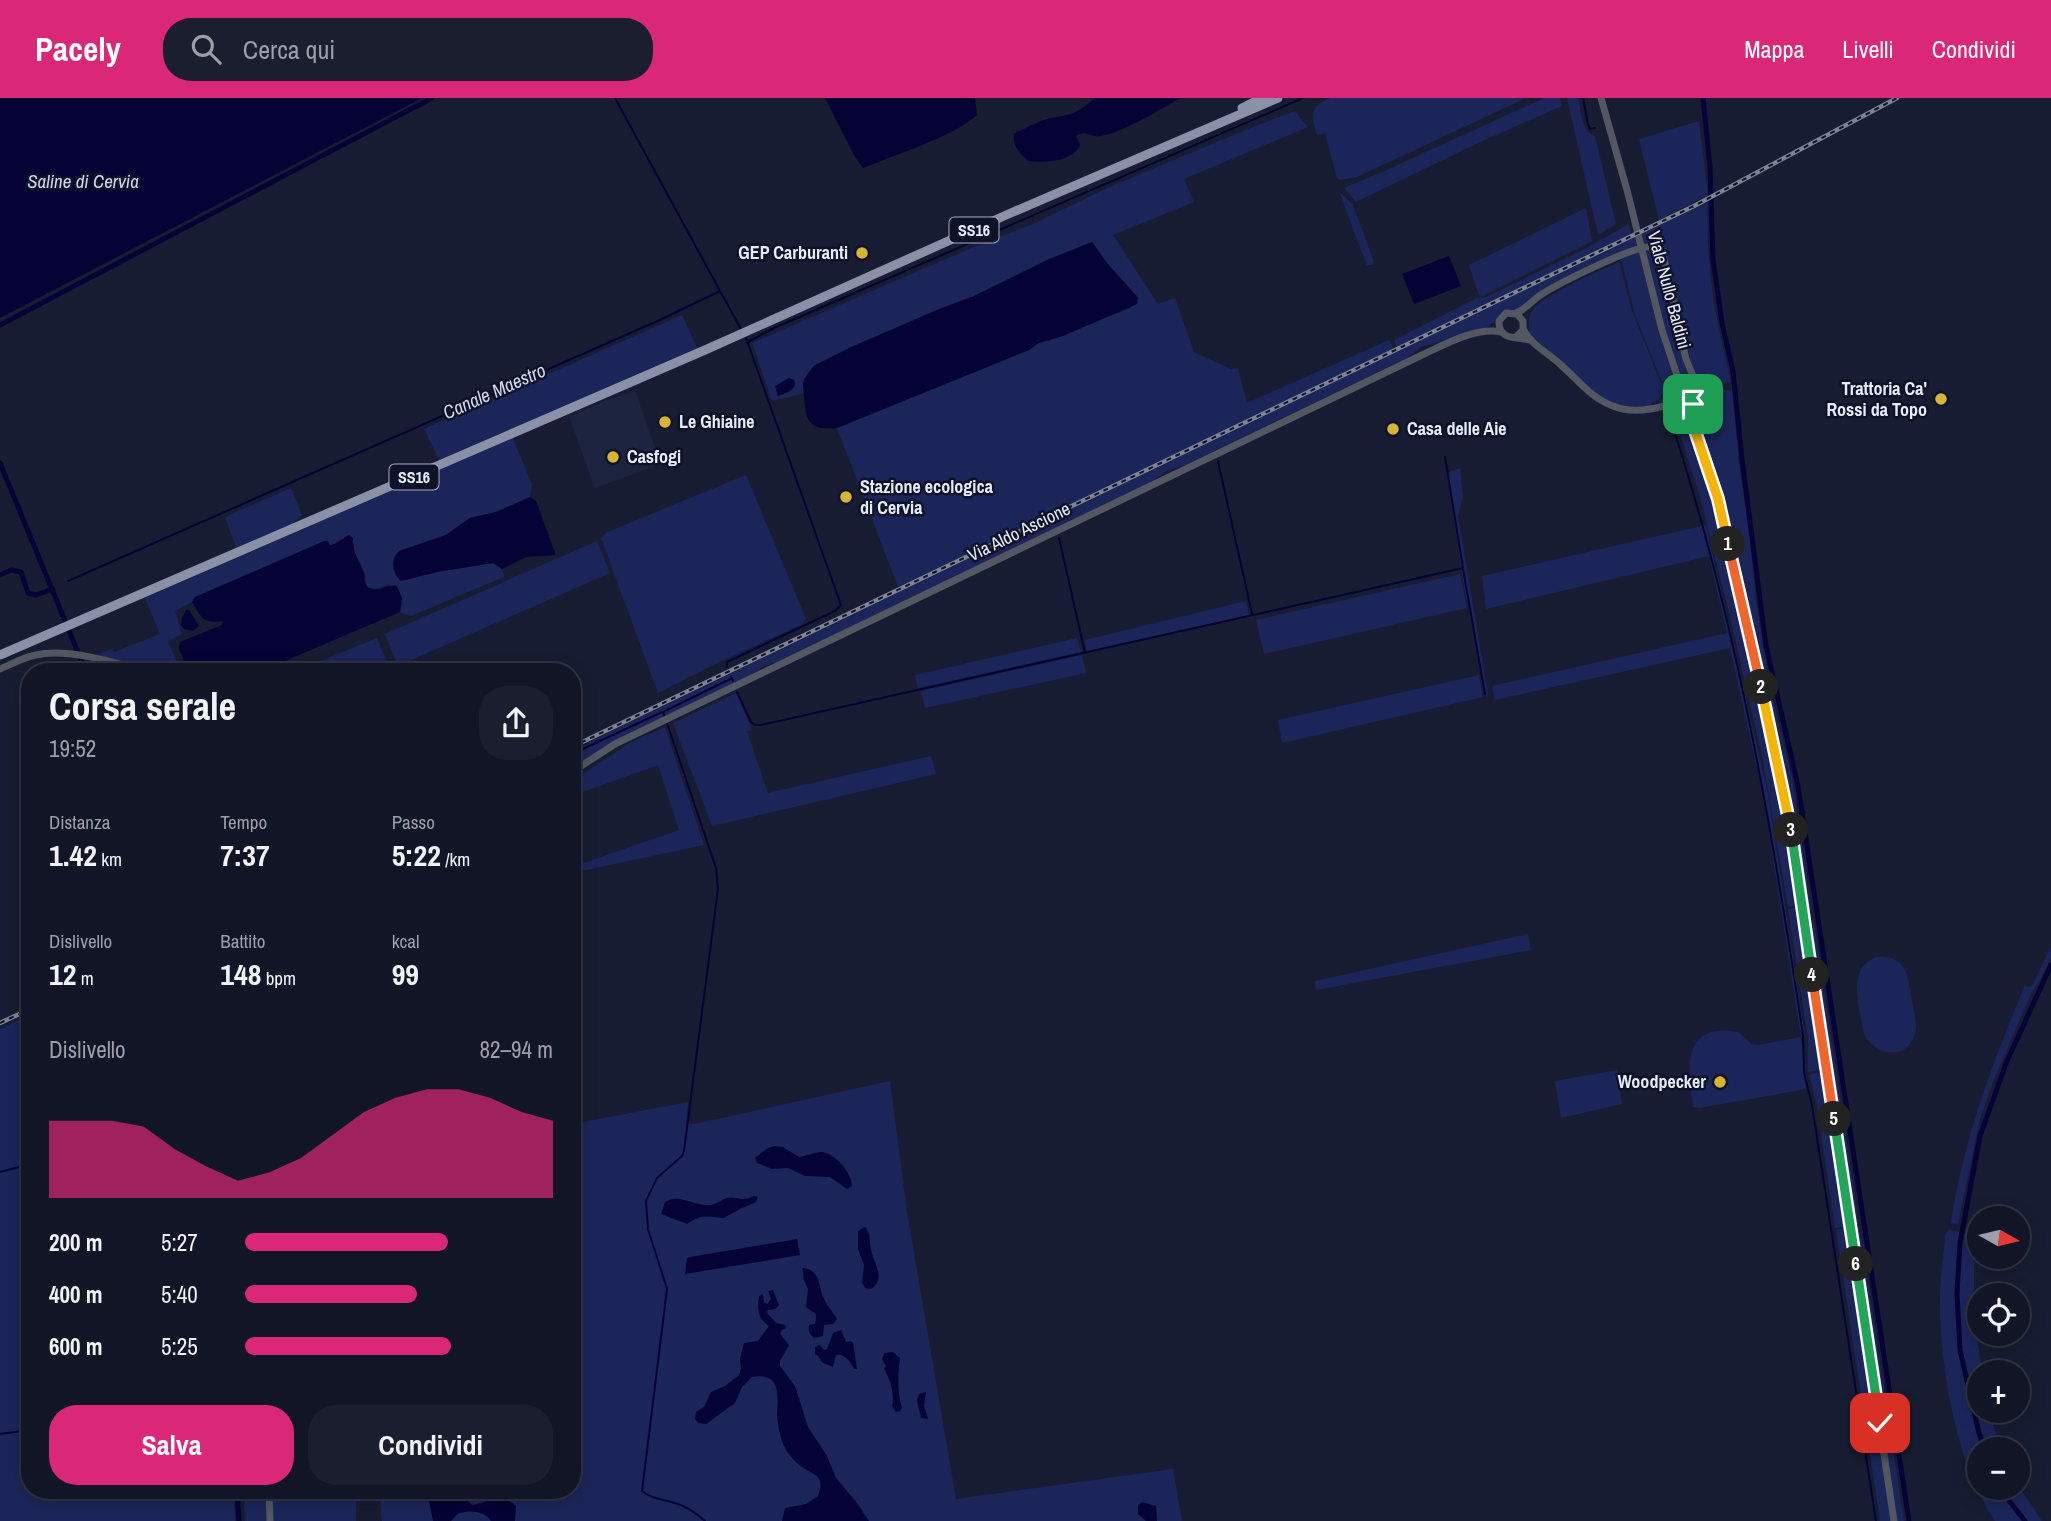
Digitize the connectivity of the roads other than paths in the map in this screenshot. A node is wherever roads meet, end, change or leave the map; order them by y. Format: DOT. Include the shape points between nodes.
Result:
graph roads {
  1 [pos="1262,98"];
  2 [pos="1278,98"];
  3 [pos="1601,98"];
  4 [pos="1202,130"];
  5 [pos="1529,306"];
  6 [pos="1516,313"];
  7 [pos="1499,321"];
  8 [pos="1524,326"];
  9 [pos="1485,332"];
  10 [pos="1501,332"];
  11 [pos="1516,337"];
  12 [pos="1531,340"];
  13 [pos="1676,377"];
  14 [pos="1680,388"];
  15 [pos="1698,389"];
  16 [pos="1665,405"];
  17 [pos="1690,416"];
  18 [pos="1697,435"];
  19 [pos="0,655"];
  20 [pos="118,663"];
  21 [pos="0,669"];
  22 [pos="581,766"];
  23 [pos="269,1499"];
  24 [pos="270,1521"];
  25 [pos="1894,1521"];
  1 -- 4 [label="main road, SS16"];
  2 -- 4 [label="main road, SS16"];
  3 -- 13 [label="street, Viale Nullo Baldini"];
  4 -- 19 [label="main road, SS16"];
  5 -- 6 [label="street"];
  5 -- 8 [label="street"];
  5 -- 15 [label="street" via="1555,286 1619,256 1644,247 1656,249 1665,263 1686,359"];
  6 -- 7 [label="street" via="1506,313"];
  6 -- 8 [label="street"];
  7 -- 9 [label="street"];
  7 -- 10 [label="street"];
  8 -- 11 [label="street"];
  8 -- 12 [label="street"];
  9 -- 10 [label="street"];
  9 -- 22 [label="street, Via Aldo Ascione" via="1422,355 666,719"];
  10 -- 11 [label="street"];
  11 -- 12 [label="street"];
  12 -- 16 [label="street" via="1585,389 1612,406 1640,410"];
  13 -- 14 [label="street, Viale Nullo Baldini"];
  13 -- 16 [label="street" via="1675,394"];
  14 -- 15 [label="street" via="1690,393"];
  14 -- 17 [label="street, Viale Nullo Baldini"];
  15 -- 17 [label="street"];
  16 -- 18 [label="street" via="1682,410"];
  17 -- 18 [label="street, Viale Nullo Baldini"];
  18 -- 25 [label="street, Viale Nullo Baldini" via="1721,512 1775,745"];
  20 -- 21 [label="street" via="53,653"];
  23 -- 24 [label="street"];
}
